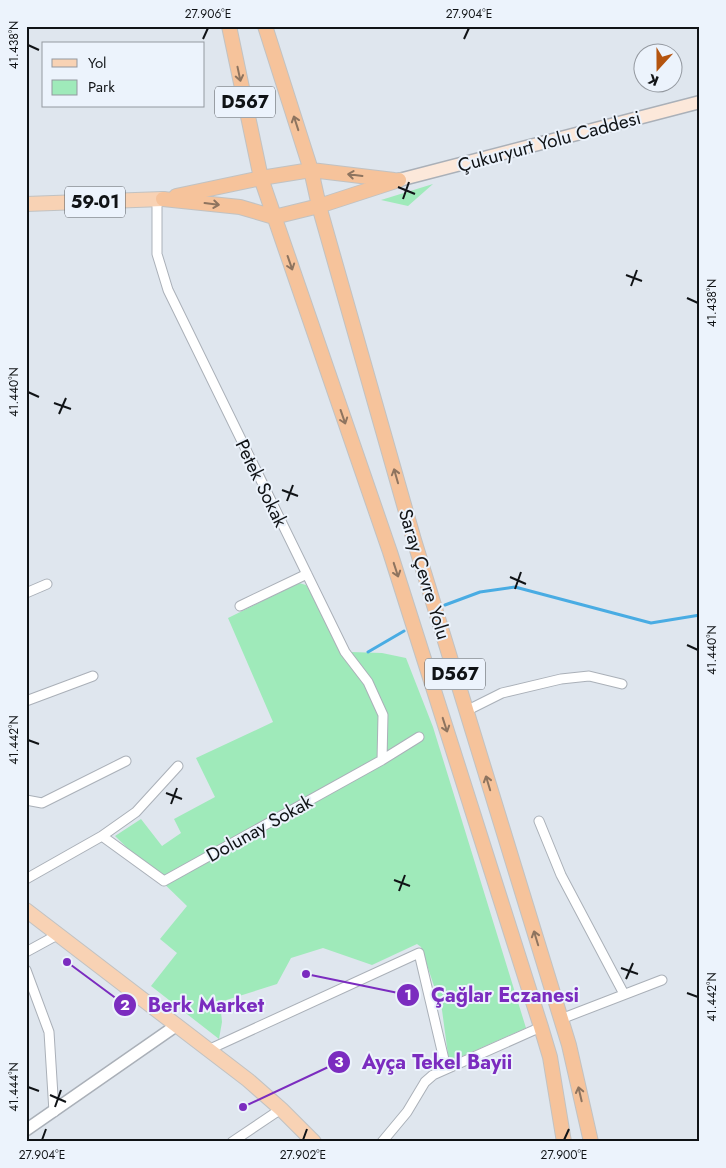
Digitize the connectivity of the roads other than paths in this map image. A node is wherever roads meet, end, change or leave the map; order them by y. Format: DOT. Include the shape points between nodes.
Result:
graph roads {
  1 [pos="229,26"];
  2 [pos="265,26"];
  3 [pos="700,102"];
  4 [pos="311,170"];
  5 [pos="261,178"];
  6 [pos="398,180"];
  7 [pos="160,199"];
  8 [pos="26,204"];
  9 [pos="320,206"];
  10 [pos="274,217"];
  11 [pos="307,574"];
  12 [pos="47,584"];
  13 [pos="26,593"];
  14 [pos="240,606"];
  15 [pos="93,676"];
  16 [pos="622,684"];
  17 [pos="26,701"];
  18 [pos="466,711"];
  19 [pos="419,736"];
  20 [pos="382,760"];
  21 [pos="126,761"];
  22 [pos="178,766"];
  23 [pos="26,800"];
  24 [pos="539,820"];
  25 [pos="102,836"];
  26 [pos="26,879"];
  27 [pos="26,910"];
  28 [pos="59,934"];
  29 [pos="26,952"];
  30 [pos="26,970"];
  31 [pos="662,980"];
  32 [pos="624,994"];
  33 [pos="561,1019"];
  34 [pos="177,1024"];
  35 [pos="541,1027"];
  36 [pos="210,1049"];
  37 [pos="446,1068"];
  38 [pos="281,1109"];
  39 [pos="54,1112"];
  40 [pos="26,1130"];
  41 [pos="232,1142"];
  42 [pos="314,1142"];
  43 [pos="382,1142"];
  44 [pos="564,1142"];
  45 [pos="591,1142"];
  1 -- 5 [label="highway, D567, one-way"];
  4 -- 2 [label="highway, D567, one-way"];
  3 -- 6 [label="main road, Çukuryurt Yolu Caddesi"];
  4 -- 5 [label="highway"];
  6 -- 4 [label="highway, one-way"];
  4 -- 9 [label="highway, D567"];
  5 -- 7 [label="highway"];
  5 -- 10 [label="highway, D567"];
  6 -- 9 [label="highway"];
  7 -- 8 [label="main road, 59-01"];
  7 -- 10 [label="highway, 59-01, one-way" via="240,208"];
  7 -- 11 [label="street, Petek Sokak" via="157,254 168,290"];
  9 -- 10 [label="highway"];
  18 -- 9 [label="highway, Saray Çevre Yolu / D567, one-way"];
  10 -- 35 [label="highway, Saray Çevre Yolu / D567, one-way" via="390,552"];
  11 -- 14 [label="street"];
  11 -- 20 [label="street, Petek Sokak" via="345,652 368,682 383,715"];
  12 -- 13 [label="street"];
  15 -- 17 [label="street"];
  16 -- 18 [label="street" via="589,676 561,679 502,693"];
  33 -- 18 [label="highway, Saray Çevre Yolu / D567, one-way"];
  19 -- 20 [label="street, Dolunay Sokak"];
  20 -- 25 [label="street, Dolunay Sokak" via="164,881"];
  21 -- 23 [label="street" via="42,803"];
  22 -- 25 [label="street" via="136,812"];
  24 -- 32 [label="street" via="561,875"];
  25 -- 26 [label="street"];
  27 -- 28 [label="main road"];
  28 -- 29 [label="street"];
  28 -- 34 [label="main road"];
  30 -- 39 [label="street" via="49,1032"];
  31 -- 32 [label="street"];
  32 -- 33 [label="street"];
  45 -- 33 [label="highway, Saray Çevre Yolu / D567, one-way"];
  34 -- 36 [label="main road"];
  34 -- 39 [label="street"];
  35 -- 37 [label="street"];
  35 -- 44 [label="highway, Saray Çevre Yolu / D567" via="550,1057"];
  36 -- 37 [label="street" via="419,953"];
  36 -- 38 [label="main road"];
  37 -- 43 [label="street" via="425,1082 407,1112"];
  38 -- 41 [label="street"];
  38 -- 42 [label="main road"];
  39 -- 40 [label="street"];
}
